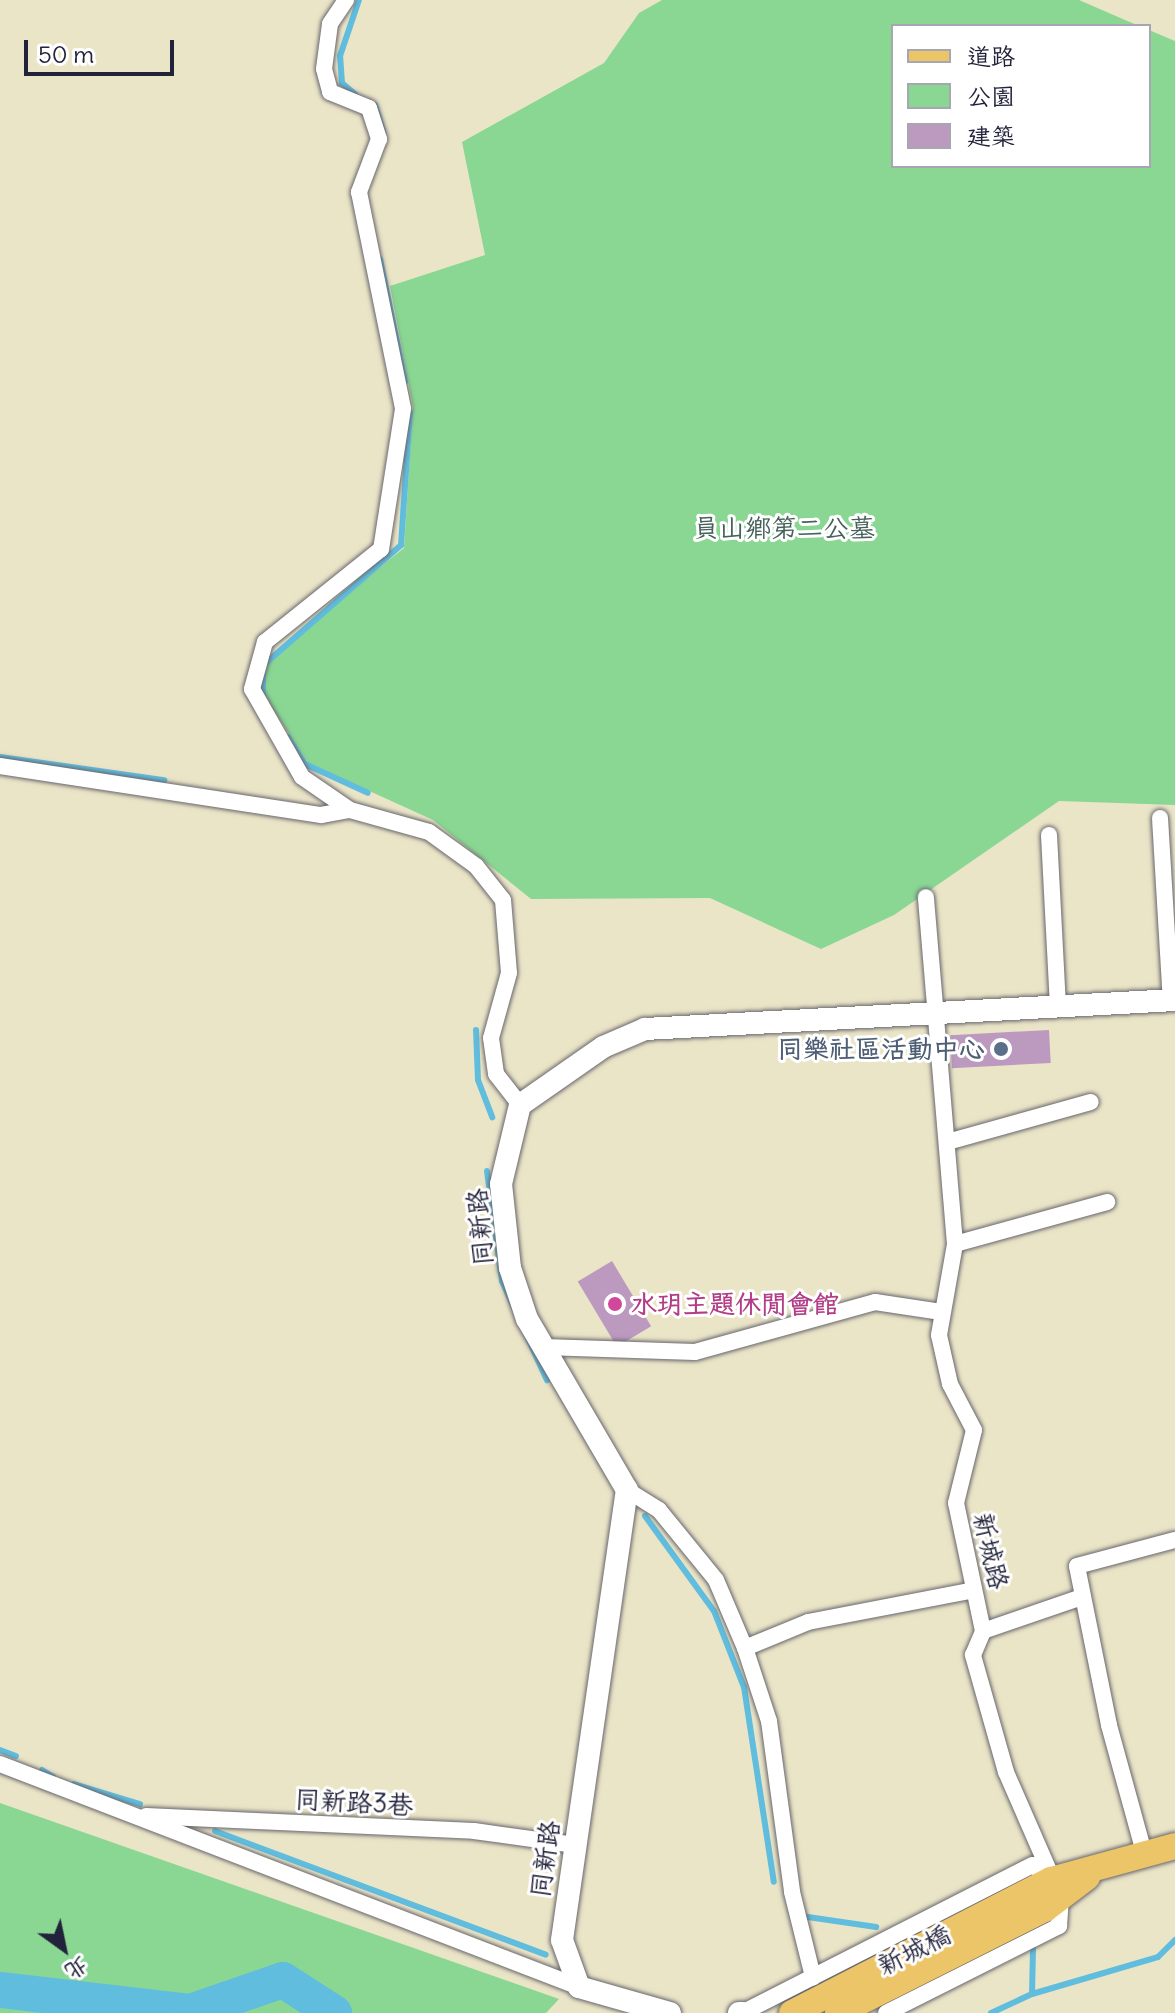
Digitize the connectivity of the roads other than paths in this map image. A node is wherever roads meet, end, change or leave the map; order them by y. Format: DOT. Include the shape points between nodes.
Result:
graph roads {
  1 [pos="346,0"];
  2 [pos="0,766"];
  3 [pos="350,810"];
  4 [pos="1160,818"];
  5 [pos="1049,835"];
  6 [pos="926,897"];
  7 [pos="1173,1000"];
  8 [pos="1058,1008"];
  9 [pos="937,1017"];
  10 [pos="1091,1102"];
  11 [pos="520,1105"];
  12 [pos="951,1141"];
  13 [pos="1107,1202"];
  14 [pos="955,1244"];
  15 [pos="941,1312"];
  16 [pos="544,1347"];
  17 [pos="627,1490"];
  18 [pos="1175,1540"];
  19 [pos="974,1590"];
  20 [pos="1082,1597"];
  21 [pos="983,1631"];
  22 [pos="745,1648"];
  23 [pos="0,1764"];
  24 [pos="130,1816"];
  25 [pos="575,1845"];
  26 [pos="1175,1846"];
  27 [pos="1145,1856"];
  28 [pos="1048,1894"];
  29 [pos="813,1977"];
  30 [pos="579,1987"];
  31 [pos="670,2013"];
  32 [pos="741,2013"];
  33 [pos="792,2013"];
  34 [pos="838,2013"];
  35 [pos="886,2013"];
  1 -- 3 [label="street" via="330,24 324,69 330,92 369,108 379,139 359,192 403,409 381,549 265,642 252,689 302,777"];
  2 -- 3 [label="street" via="321,815"];
  3 -- 11 [label="street" via="429,832 476,866 503,900 509,973 491,1038 496,1074"];
  4 -- 7 [label="street"];
  5 -- 8 [label="street"];
  6 -- 9 [label="street, 新城路"];
  7 -- 8 [label="street"];
  8 -- 9 [label="street"];
  9 -- 11 [label="street" via="645,1029 603,1047"];
  9 -- 12 [label="street, 新城路"];
  10 -- 12 [label="street"];
  11 -- 16 [label="street, 同新路" via="501,1184 510,1268"];
  12 -- 14 [label="street, 新城路"];
  13 -- 14 [label="street"];
  14 -- 15 [label="street, 新城路"];
  15 -- 16 [label="street" via="875,1302 695,1352"];
  15 -- 19 [label="street, 新城路" via="950,1384 974,1430 956,1503"];
  16 -- 17 [label="street, 同新路"];
  17 -- 22 [label="street" via="659,1510 716,1580"];
  17 -- 25 [label="street, 同新路"];
  18 -- 20 [label="street" via="1077,1566"];
  19 -- 21 [label="street, 新城路"];
  19 -- 22 [label="street" via="808,1622"];
  20 -- 21 [label="street"];
  20 -- 27 [label="street"];
  21 -- 28 [label="street, 新城路" via="973,1655"];
  22 -- 29 [label="street" via="769,1721 792,1892"];
  23 -- 24 [label="street"];
  24 -- 25 [label="street, 同新路3巷" via="474,1831"];
  24 -- 30 [label="street"];
  25 -- 30 [label="street, 同新路" via="562,1940"];
  26 -- 27 [label="main road"];
  27 -- 28 [label="main road"];
  28 -- 29 [label="street" via="1033,1865"];
  28 -- 33 [label="main road, 新城橋"];
  28 -- 34 [label="main road, 新城橋"];
  28 -- 35 [label="street" via="1059,1926"];
  29 -- 32 [label="street"];
  30 -- 31 [label="street"];
}
